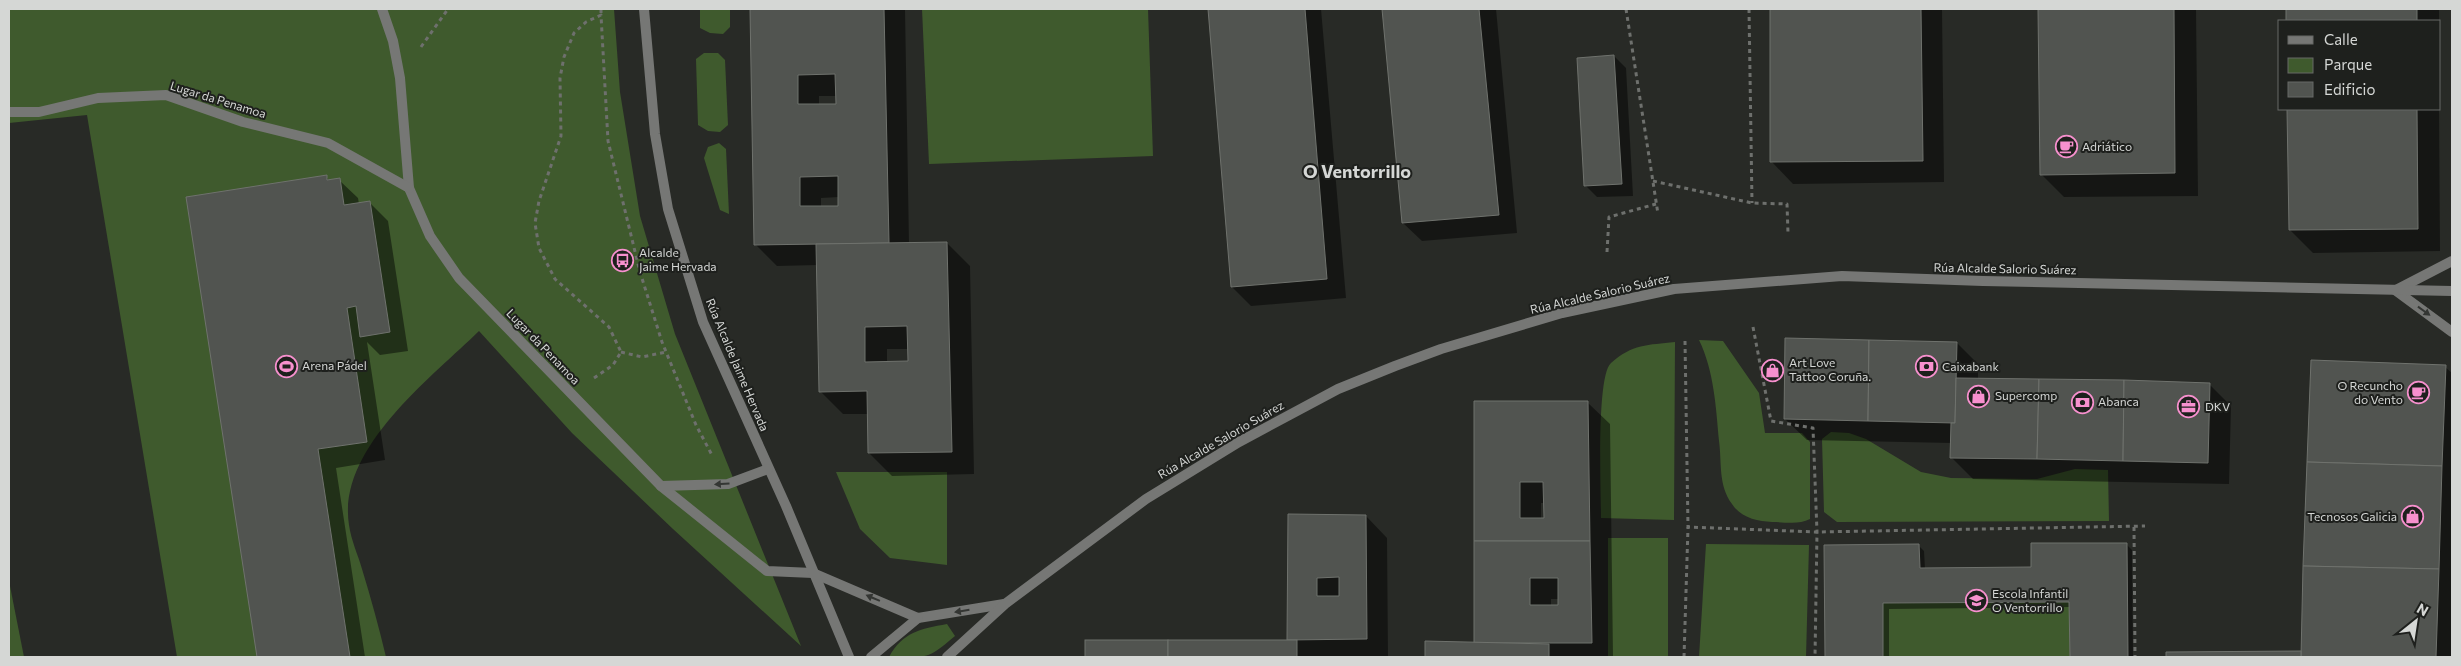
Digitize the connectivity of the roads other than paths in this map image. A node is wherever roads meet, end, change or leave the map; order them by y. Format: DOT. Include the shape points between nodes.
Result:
graph roads {
  1 [pos="382,9"];
  2 [pos="644,9"];
  3 [pos="9,112"];
  4 [pos="409,188"];
  5 [pos="2452,261"];
  6 [pos="2395,290"];
  7 [pos="2452,291"];
  8 [pos="2452,332"];
  9 [pos="768,469"];
  10 [pos="661,486"];
  11 [pos="813,572"];
  12 [pos="1005,604"];
  13 [pos="918,618"];
  14 [pos="849,657"];
  15 [pos="871,657"];
  16 [pos="947,657"];
  1 -- 4 [label="street, Lugar da Penamoa" via="393,41 400,78"];
  2 -- 9 [label="street, Rúa Alcalde Jaime Hervada" via="655,134 668,209 703,322"];
  3 -- 4 [label="street, Lugar da Penamoa" via="39,112 98,98 166,95 242,122 328,144"];
  4 -- 10 [label="street, Lugar da Penamoa" via="430,236 459,278"];
  5 -- 6 [label="street, Rúa Alcalde Salorio Suárez"];
  6 -- 7 [label="street, Rúa Alcalde Salorio Suárez"];
  6 -- 8 [label="street, one-way"];
  6 -- 12 [label="street, Rúa Alcalde Salorio Suárez" via="1842,276 1655,292 1562,313 1441,349 1338,390 1239,442 1146,499"];
  9 -- 10 [label="street, one-way" via="728,484"];
  9 -- 11 [label="street, Rúa Alcalde Jaime Hervada"];
  10 -- 11 [label="street, Lugar da Penamoa" via="767,571"];
  13 -- 11 [label="street, one-way"];
  11 -- 14 [label="street, Rúa Alcalde Jaime Hervada"];
  12 -- 13 [label="street, Rúa Alcalde Salorio Suárez, one-way"];
  12 -- 16 [label="street, Rúa Alcalde Salorio Suárez"];
  13 -- 15 [label="street"];
}
